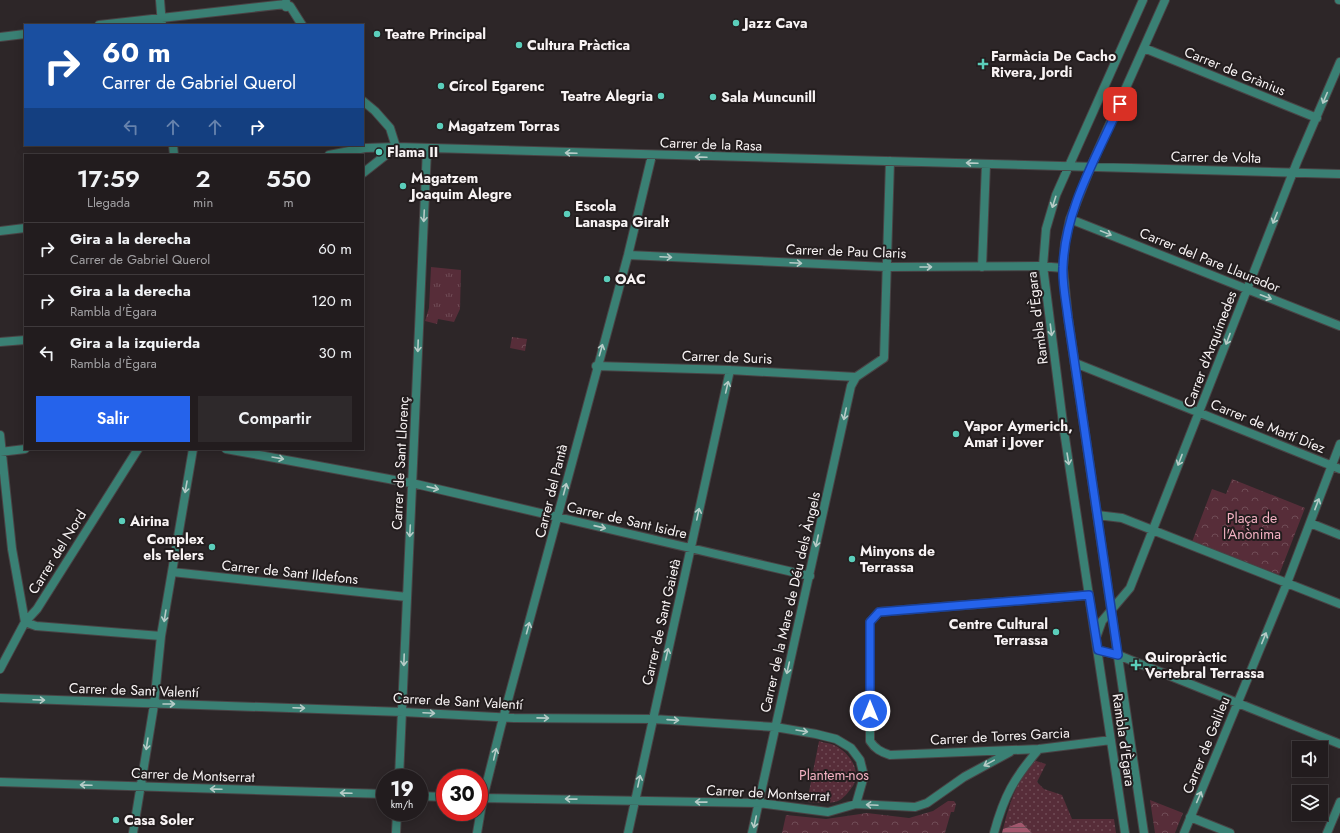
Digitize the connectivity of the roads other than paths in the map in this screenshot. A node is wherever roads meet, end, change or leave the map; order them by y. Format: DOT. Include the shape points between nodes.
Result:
graph roads {
  1 [pos="160,0"];
  2 [pos="1143,0"];
  3 [pos="1165,0"];
  4 [pos="286,4"];
  5 [pos="161,21"];
  6 [pos="114,24"];
  7 [pos="301,24"];
  8 [pos="24,34"];
  9 [pos="0,37"];
  10 [pos="1144,48"];
  11 [pos="1340,62"];
  12 [pos="364,102"];
  13 [pos="1317,118"];
  14 [pos="396,148"];
  15 [pos="427,149"];
  16 [pos="336,154"];
  17 [pos="652,155"];
  18 [pos="890,161"];
  19 [pos="986,164"];
  20 [pos="1068,166"];
  21 [pos="1091,166"];
  22 [pos="364,172"];
  23 [pos="1294,172"];
  24 [pos="1340,174"];
  25 [pos="1070,219"];
  26 [pos="24,228"];
  27 [pos="0,230"];
  28 [pos="628,255"];
  29 [pos="1043,266"];
  30 [pos="887,267"];
  31 [pos="982,267"];
  32 [pos="1063,268"];
  33 [pos="1247,289"];
  34 [pos="1340,326"];
  35 [pos="24,340"];
  36 [pos="0,342"];
  37 [pos="1075,363"];
  38 [pos="596,366"];
  39 [pos="730,370"];
  40 [pos="856,377"];
  41 [pos="1199,413"];
  42 [pos="0,435"];
  43 [pos="1340,444"];
  44 [pos="24,449"];
  45 [pos="137,450"];
  46 [pos="193,450"];
  47 [pos="231,450"];
  48 [pos="1,452"];
  49 [pos="1332,466"];
  50 [pos="1340,469"];
  51 [pos="412,483"];
  52 [pos="1097,516"];
  53 [pos="557,517"];
  54 [pos="1310,523"];
  55 [pos="1153,530"];
  56 [pos="1340,535"];
  57 [pos="691,548"];
  58 [pos="172,572"];
  59 [pos="810,576"];
  60 [pos="1286,582"];
  61 [pos="1089,595"];
  62 [pos="406,597"];
  63 [pos="1340,604"];
  64 [pos="1112,612"];
  65 [pos="25,622"];
  66 [pos="161,636"];
  67 [pos="1097,640"];
  68 [pos="1098,650"];
  69 [pos="1118,655"];
  70 [pos="0,669"];
  71 [pos="0,698"];
  72 [pos="1238,702"];
  73 [pos="154,704"];
  74 [pos="402,712"];
  75 [pos="504,717"];
  76 [pos="653,719"];
  77 [pos="775,727"];
  78 [pos="1111,740"];
  79 [pos="1340,744"];
  80 [pos="1039,749"];
  81 [pos="399,769"];
  82 [pos="488,773"];
  83 [pos="0,782"];
  84 [pos="141,787"];
  85 [pos="376,794"];
  86 [pos="488,798"];
  87 [pos="636,800"];
  88 [pos="1340,802"];
  89 [pos="759,803"];
  90 [pos="856,804"];
  91 [pos="1190,817"];
  92 [pos="397,821"];
  93 [pos="479,821"];
  94 [pos="133,833"];
  95 [pos="396,833"];
  96 [pos="478,833"];
  97 [pos="628,833"];
  98 [pos="752,833"];
  99 [pos="994,833"];
  100 [pos="1125,833"];
  101 [pos="1144,833"];
  102 [pos="1184,833"];
  103 [pos="1230,833"];
  104 [pos="1327,833"];
  1 -- 5 [label="street"];
  2 -- 20 [label="street, Rambla d'Ègara"];
  3 -- 10 [label="street, Rambla d'Ègara"];
  4 -- 5 [label="street"];
  4 -- 7 [label="street"];
  5 -- 6 [label="street"];
  8 -- 9 [label="street"];
  10 -- 13 [label="street, Carrer de Grànius"];
  10 -- 21 [label="street, Rambla d'Ègara"];
  11 -- 13 [label="street, Carrer d'Arquímedes, one-way"];
  12 -- 14 [label="street" via="390,128"];
  13 -- 23 [label="street, Carrer d'Arquímedes"];
  14 -- 15 [label="street, Carrer de la Rasa"];
  14 -- 16 [label="street, Carrer de la Rasa" via="365,148"];
  14 -- 22 [label="street"];
  17 -- 15 [label="street, Carrer de la Rasa, one-way"];
  15 -- 51 [label="street, Carrer de Sant Llorenç, one-way"];
  18 -- 17 [label="street, Carrer de la Rasa, one-way"];
  17 -- 28 [label="street, Carrer del Pantà"];
  19 -- 18 [label="street, Carrer de la Rasa, one-way"];
  18 -- 30 [label="street"];
  19 -- 20 [label="street, Carrer de la Rasa"];
  19 -- 31 [label="street"];
  20 -- 21 [label="street"];
  20 -- 29 [label="street, Rambla d'Ègara, one-way" via="1046,229"];
  21 -- 23 [label="street, Carrer de Volta"];
  21 -- 25 [label="street, Rambla d'Ègara"];
  23 -- 24 [label="street, Carrer de Volta"];
  23 -- 33 [label="street, Carrer d'Arquímedes, one-way"];
  25 -- 32 [label="street, Rambla d'Ègara" via="1064,243"];
  25 -- 33 [label="street, Carrer del Pare Llaurador, one-way"];
  26 -- 27 [label="street"];
  28 -- 30 [label="street, Carrer de Pau Claris, one-way"];
  38 -- 28 [label="street, Carrer del Pantà, one-way"];
  29 -- 31 [label="street, Carrer de Pau Claris"];
  29 -- 32 [label="street, Carrer de Pau Claris"];
  29 -- 61 [label="street, Rambla d'Ègara, one-way" via="1064,431"];
  30 -- 31 [label="street, Carrer de Pau Claris, one-way"];
  30 -- 40 [label="street" via="884,358"];
  32 -- 37 [label="street, Rambla d'Ègara"];
  33 -- 34 [label="street, Carrer del Pare Llaurador, one-way"];
  33 -- 41 [label="street, Carrer d'Arquímedes, one-way"];
  35 -- 36 [label="street"];
  37 -- 41 [label="street, Carrer de Martí Díez"];
  37 -- 52 [label="street, Rambla d'Ègara"];
  38 -- 39 [label="street, Carrer de Suris"];
  53 -- 38 [label="street, Carrer del Pantà, one-way"];
  39 -- 40 [label="street, Carrer de Suris"];
  57 -- 39 [label="street, Carrer de Sant Gaietà, one-way"];
  40 -- 59 [label="street, Carrer de la Mare de Déu dels Àngels, one-way" via="851,386"];
  41 -- 49 [label="street, Carrer de Martí Díez"];
  41 -- 55 [label="street, Carrer d'Arquímedes, one-way"];
  42 -- 48 [label="street"];
  43 -- 49 [label="street, Carrer de Galileu"];
  44 -- 48 [label="street"];
  45 -- 65 [label="street, Carrer del Nord" via="37,610"];
  46 -- 58 [label="street, one-way"];
  47 -- 51 [label="street, Carrer de Sant Isidre, one-way"];
  48 -- 65 [label="street" via="12,549"];
  49 -- 50 [label="street, Carrer de Martí Díez"];
  54 -- 49 [label="street, Carrer de Galileu, one-way"];
  51 -- 53 [label="street, Carrer de Sant Isidre, one-way"];
  51 -- 62 [label="street, Carrer de Sant Llorenç, one-way"];
  52 -- 55 [label="street" via="1122,518"];
  52 -- 64 [label="street, Rambla d'Ègara"];
  53 -- 57 [label="street, Carrer de Sant Isidre, one-way"];
  75 -- 53 [label="street, Carrer del Pantà, one-way"];
  54 -- 56 [label="street"];
  54 -- 60 [label="street, Carrer de Galileu"];
  55 -- 60 [label="street"];
  55 -- 64 [label="street, Carrer d'Arquímedes" via="1130,588"];
  57 -- 59 [label="street, Carrer de Sant Isidre"];
  76 -- 57 [label="street, Carrer de Sant Gaietà, one-way"];
  58 -- 62 [label="street, Carrer de Sant Ildefons"];
  58 -- 66 [label="street, one-way"];
  59 -- 77 [label="street, Carrer de la Mare de Déu dels Àngels, one-way"];
  60 -- 63 [label="street"];
  72 -- 60 [label="street, Carrer de Galileu, one-way"];
  61 -- 67 [label="street, Rambla d'Ègara"];
  61 -- 80 [label="street, Carrer de Torres Garcia" via="879,612 870,622 870,741 874,747 890,755"];
  62 -- 74 [label="street, Carrer de Sant Llorenç, one-way"];
  64 -- 67 [label="street, Carrer d'Arquímedes" via="1098,628"];
  64 -- 69 [label="street, Rambla d'Ègara"];
  65 -- 66 [label="street" via="36,626"];
  65 -- 70 [label="street, Carrer del Nord"];
  66 -- 73 [label="street"];
  67 -- 68 [label="street, Rambla d'Ègara"];
  68 -- 69 [label="street"];
  68 -- 78 [label="street, Rambla d'Ègara"];
  69 -- 72 [label="street"];
  69 -- 101 [label="street, Rambla d'Ègara"];
  71 -- 73 [label="street, Carrer de Sant Valentí, one-way"];
  72 -- 79 [label="street"];
  91 -- 72 [label="street, Carrer de Galileu, one-way"];
  73 -- 74 [label="street, Carrer de Sant Valentí, one-way"];
  73 -- 84 [label="street, one-way"];
  74 -- 75 [label="street, Carrer de Sant Valentí, one-way"];
  74 -- 81 [label="street, Carrer de Sant Llorenç"];
  75 -- 76 [label="street, Carrer de Sant Valentí, one-way"];
  82 -- 75 [label="street, Carrer del Pantà, one-way"];
  76 -- 77 [label="street, Carrer de Sant Valentí, one-way"];
  87 -- 76 [label="street, Carrer de Sant Gaietà, one-way"];
  77 -- 89 [label="street, Carrer de la Mare de Déu dels Àngels"];
  77 -- 90 [label="street, Carrer de Sant Valentí, one-way" via="836,739 851,748 860,760 864,776"];
  78 -- 80 [label="street, Carrer de Torres Garcia"];
  78 -- 100 [label="street, Rambla d'Ègara"];
  80 -- 90 [label="street, Carrer de Montserrat, one-way" via="1007,753 922,805 907,807"];
  80 -- 99 [label="street" via="1010,787 1001,806"];
  84 -- 83 [label="street, Carrer de Montserrat, one-way"];
  85 -- 84 [label="street, Carrer de Montserrat, one-way"];
  84 -- 94 [label="street"];
  87 -- 86 [label="street, Carrer de Montserrat, one-way"];
  89 -- 87 [label="street, Carrer de Montserrat, one-way"];
  87 -- 97 [label="street, Carrer de Sant Gaietà"];
  88 -- 104 [label="street"];
  89 -- 90 [label="street, Carrer de Montserrat" via="828,812"];
  89 -- 98 [label="street, Carrer de la Mare de Déu dels Àngels, one-way"];
  91 -- 102 [label="street, Carrer de Galileu"];
  91 -- 103 [label="street"];
  92 -- 95 [label="street"];
  93 -- 96 [label="street, Carrer del Pantà"];
}
